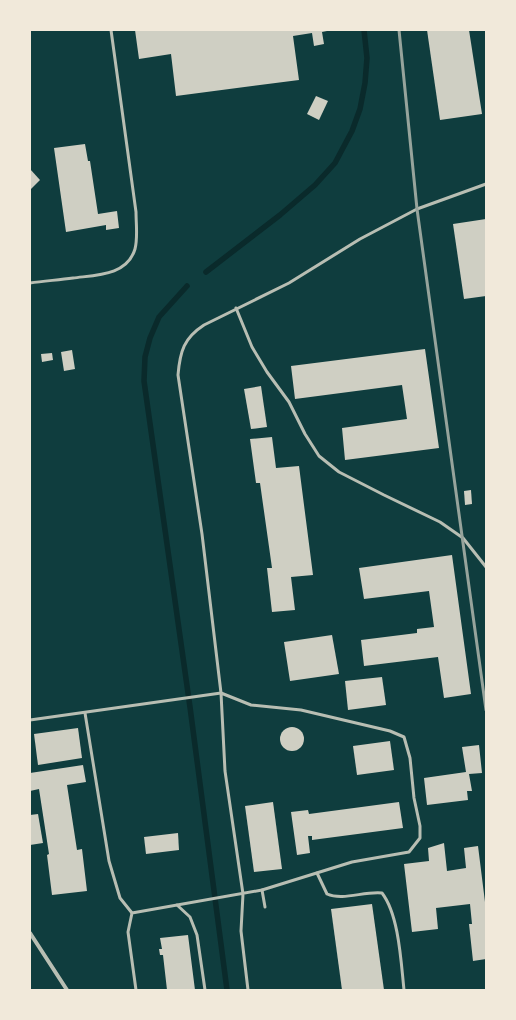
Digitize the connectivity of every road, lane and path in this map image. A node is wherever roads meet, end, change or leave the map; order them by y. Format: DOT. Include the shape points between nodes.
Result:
graph roads {
  1 [pos="111,30"];
  2 [pos="486,184"];
  3 [pos="30,283"];
  4 [pos="236,308"];
  5 [pos="486,568"];
  6 [pos="222,693"];
  7 [pos="84,712"];
  8 [pos="30,720"];
  9 [pos="317,873"];
  10 [pos="262,890"];
  11 [pos="243,894"];
  12 [pos="177,905"];
  13 [pos="265,907"];
  14 [pos="132,914"];
  15 [pos="30,933"];
  16 [pos="67,990"];
  17 [pos="136,990"];
  18 [pos="205,990"];
  19 [pos="248,990"];
  20 [pos="404,990"];
  1 -- 3 [label="lane" via="136,212 135,249 122,267 112,272"];
  2 -- 4 [label="lane" via="417,209 360,239 289,283"];
  4 -- 5 [label="lane" via="252,347 289,402 319,456 339,472 440,522 463,538"];
  4 -- 6 [label="lane" via="204,325 186,341 178,375"];
  6 -- 7 [label="lane"];
  6 -- 9 [label="lane" via="251,705 301,710 390,731 404,737 410,758 420,838 409,852 352,862"];
  6 -- 11 [label="lane" via="225,771"];
  7 -- 8 [label="lane"];
  7 -- 14 [label="lane" via="109,860 120,898"];
  9 -- 10 [label="lane"];
  9 -- 20 [label="lane" via="327,894 335,897 382,893 388,900 399,947"];
  10 -- 11 [label="lane"];
  10 -- 13 [label="lane"];
  11 -- 12 [label="lane"];
  11 -- 19 [label="lane" via="241,931"];
  12 -- 14 [label="lane"];
  12 -- 18 [label="lane" via="190,917 197,935"];
  14 -- 17 [label="lane" via="128,932"];
  15 -- 16 [label="street"];
}
